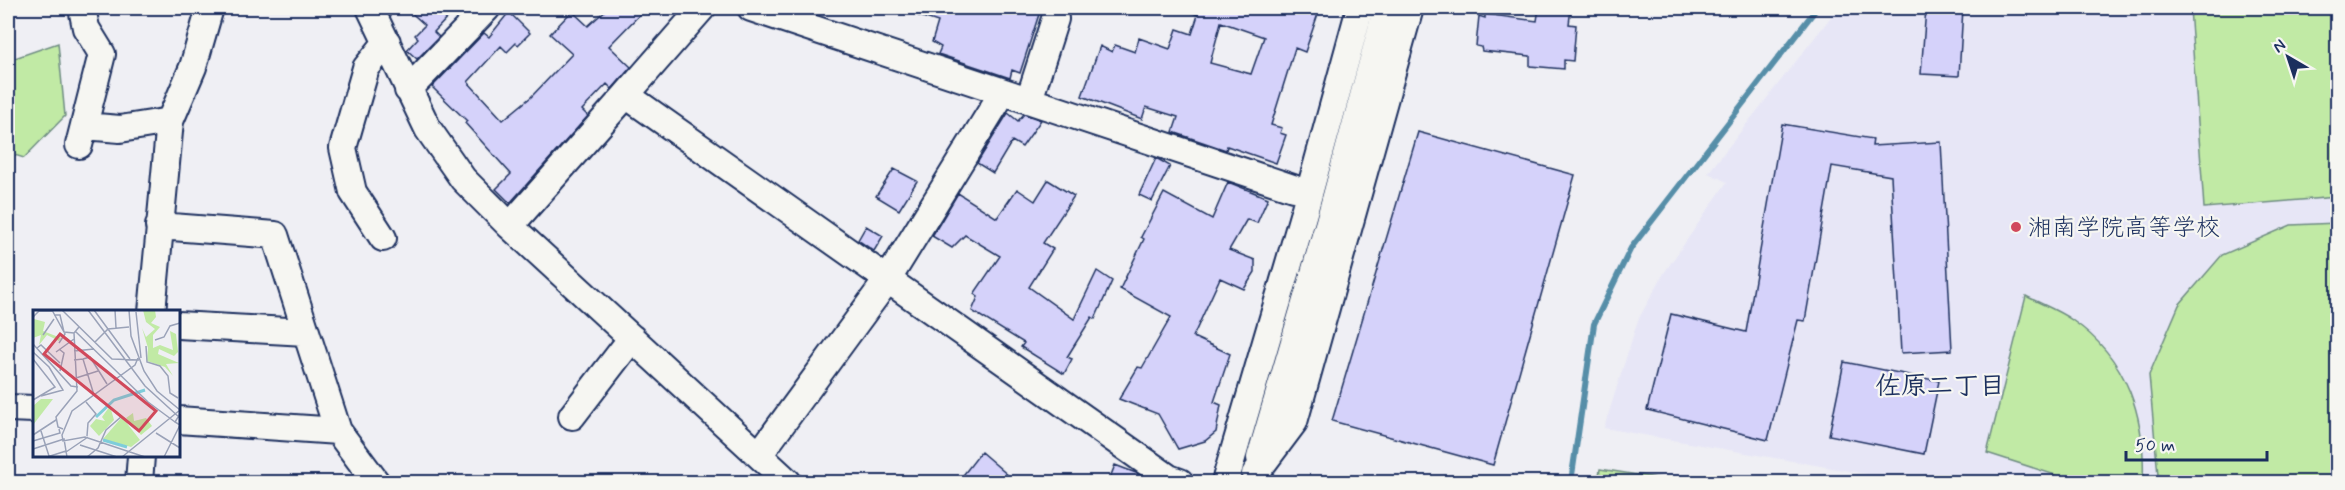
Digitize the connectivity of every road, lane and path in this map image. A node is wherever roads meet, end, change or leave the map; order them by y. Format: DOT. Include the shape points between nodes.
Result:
graph roads {
  1 [pos="82,8"];
  2 [pos="210,8"];
  3 [pos="370,8"];
  4 [pos="487,8"];
  5 [pos="702,8"];
  6 [pos="751,8"];
  7 [pos="1341,8"];
  8 [pos="1360,8"];
  9 [pos="1387,8"];
  10 [pos="1410,8"];
  11 [pos="1055,19"];
  12 [pos="387,42"];
  13 [pos="408,90"];
  14 [pos="1003,92"];
  15 [pos="626,94"];
  16 [pos="1029,100"];
  17 [pos="170,121"];
  18 [pos="1293,188"];
  19 [pos="159,226"];
  20 [pos="510,226"];
  21 [pos="383,238"];
  22 [pos="888,279"];
  23 [pos="152,310"];
  24 [pos="180,325"];
  25 [pos="306,332"];
  26 [pos="632,338"];
  27 [pos="8,408"];
  28 [pos="33,409"];
  29 [pos="572,416"];
  30 [pos="180,420"];
  31 [pos="338,431"];
  32 [pos="1235,445"];
  33 [pos="759,455"];
  34 [pos="141,457"];
  35 [pos="1254,478"];
  36 [pos="139,483"];
  37 [pos="376,483"];
  38 [pos="788,483"];
  39 [pos="1180,483"];
  40 [pos="1225,483"];
  1 -- 17 [label="street" via="86,28 102,54 82,136"];
  2 -- 17 [label="street" via="193,67"];
  3 -- 12 [label="street"];
  4 -- 13 [label="street"];
  5 -- 15 [label="street"];
  6 -- 14 [label="street"];
  7 -- 18 [label="street"];
  8 -- 32 [label="street"];
  9 -- 35 [label="street"];
  10 -- 35 [label="street" via="1293,422"];
  11 -- 16 [label="street"];
  12 -- 13 [label="street"];
  12 -- 21 [label="street" via="366,68 343,147 353,192"];
  13 -- 20 [label="street" via="428,129 463,179"];
  14 -- 16 [label="street"];
  14 -- 22 [label="street"];
  15 -- 20 [label="street"];
  15 -- 22 [label="street"];
  16 -- 18 [label="street"];
  17 -- 19 [label="street"];
  18 -- 32 [label="street" via="1243,354"];
  19 -- 23 [label="street"];
  19 -- 25 [label="street" via="275,235"];
  20 -- 26 [label="street"];
  22 -- 33 [label="street"];
  22 -- 39 [label="street"];
  24 -- 25 [label="street"];
  25 -- 31 [label="street"];
  26 -- 29 [label="street"];
  26 -- 33 [label="street"];
  27 -- 28 [label="street"];
  30 -- 31 [label="street"];
  31 -- 37 [label="street"];
  32 -- 40 [label="street"];
  33 -- 38 [label="street"];
  34 -- 36 [label="street"];
}
